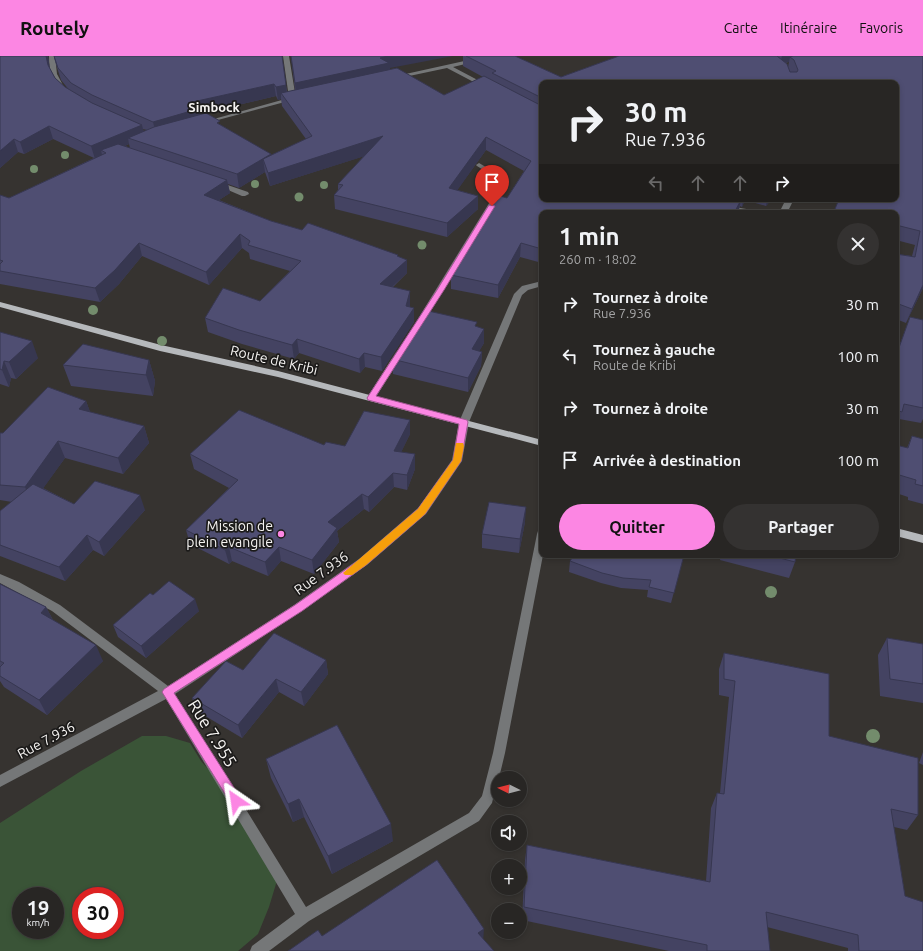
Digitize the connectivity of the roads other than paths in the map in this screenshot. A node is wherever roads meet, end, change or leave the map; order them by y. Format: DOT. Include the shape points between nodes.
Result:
graph roads {
  1 [pos="52,56"];
  2 [pos="286,56"];
  3 [pos="495,56"];
  4 [pos="448,66"];
  5 [pos="389,78"];
  6 [pos="495,91"];
  7 [pos="66,94"];
  8 [pos="299,97"];
  9 [pos="292,99"];
  10 [pos="201,125"];
  11 [pos="479,165"];
  12 [pos="208,181"];
  13 [pos="245,194"];
  14 [pos="722,206"];
  15 [pos="743,210"];
  16 [pos="539,284"];
  17 [pos="0,304"];
  18 [pos="416,328"];
  19 [pos="404,347"];
  20 [pos="371,398"];
  21 [pos="464,422"];
  22 [pos="539,442"];
  23 [pos="899,533"];
  24 [pos="923,539"];
  25 [pos="539,549"];
  26 [pos="0,578"];
  27 [pos="168,692"];
  28 [pos="0,781"];
  29 [pos="304,916"];
  30 [pos="256,951"];
  1 -- 7 [label="street" via="56,80"];
  2 -- 9 [label="street"];
  3 -- 4 [label="street"];
  4 -- 5 [label="street"];
  4 -- 6 [label="street"];
  8 -- 9 [label="street"];
  9 -- 10 [label="street"];
  11 -- 18 [label="street" via="500,177 503,187"];
  12 -- 13 [label="street"];
  14 -- 15 [label="street"];
  16 -- 21 [label="street, Rue 7.936" via="525,288 518,294"];
  17 -- 20 [label="main road, Route de Kribi" via="160,348"];
  19 -- 20 [label="street"];
  20 -- 21 [label="main road, Route de Kribi"];
  21 -- 22 [label="main road, Route de Kribi"];
  21 -- 27 [label="street, Rue 7.936" via="457,461 422,512 362,562 318,594"];
  23 -- 24 [label="main road"];
  25 -- 29 [label="street" via="488,799 474,817"];
  26 -- 27 [label="street, Rue 7.955" via="56,608"];
  27 -- 28 [label="street, Rue 7.936"];
  27 -- 29 [label="street, Rue 7.955"];
  29 -- 30 [label="street"];
}
